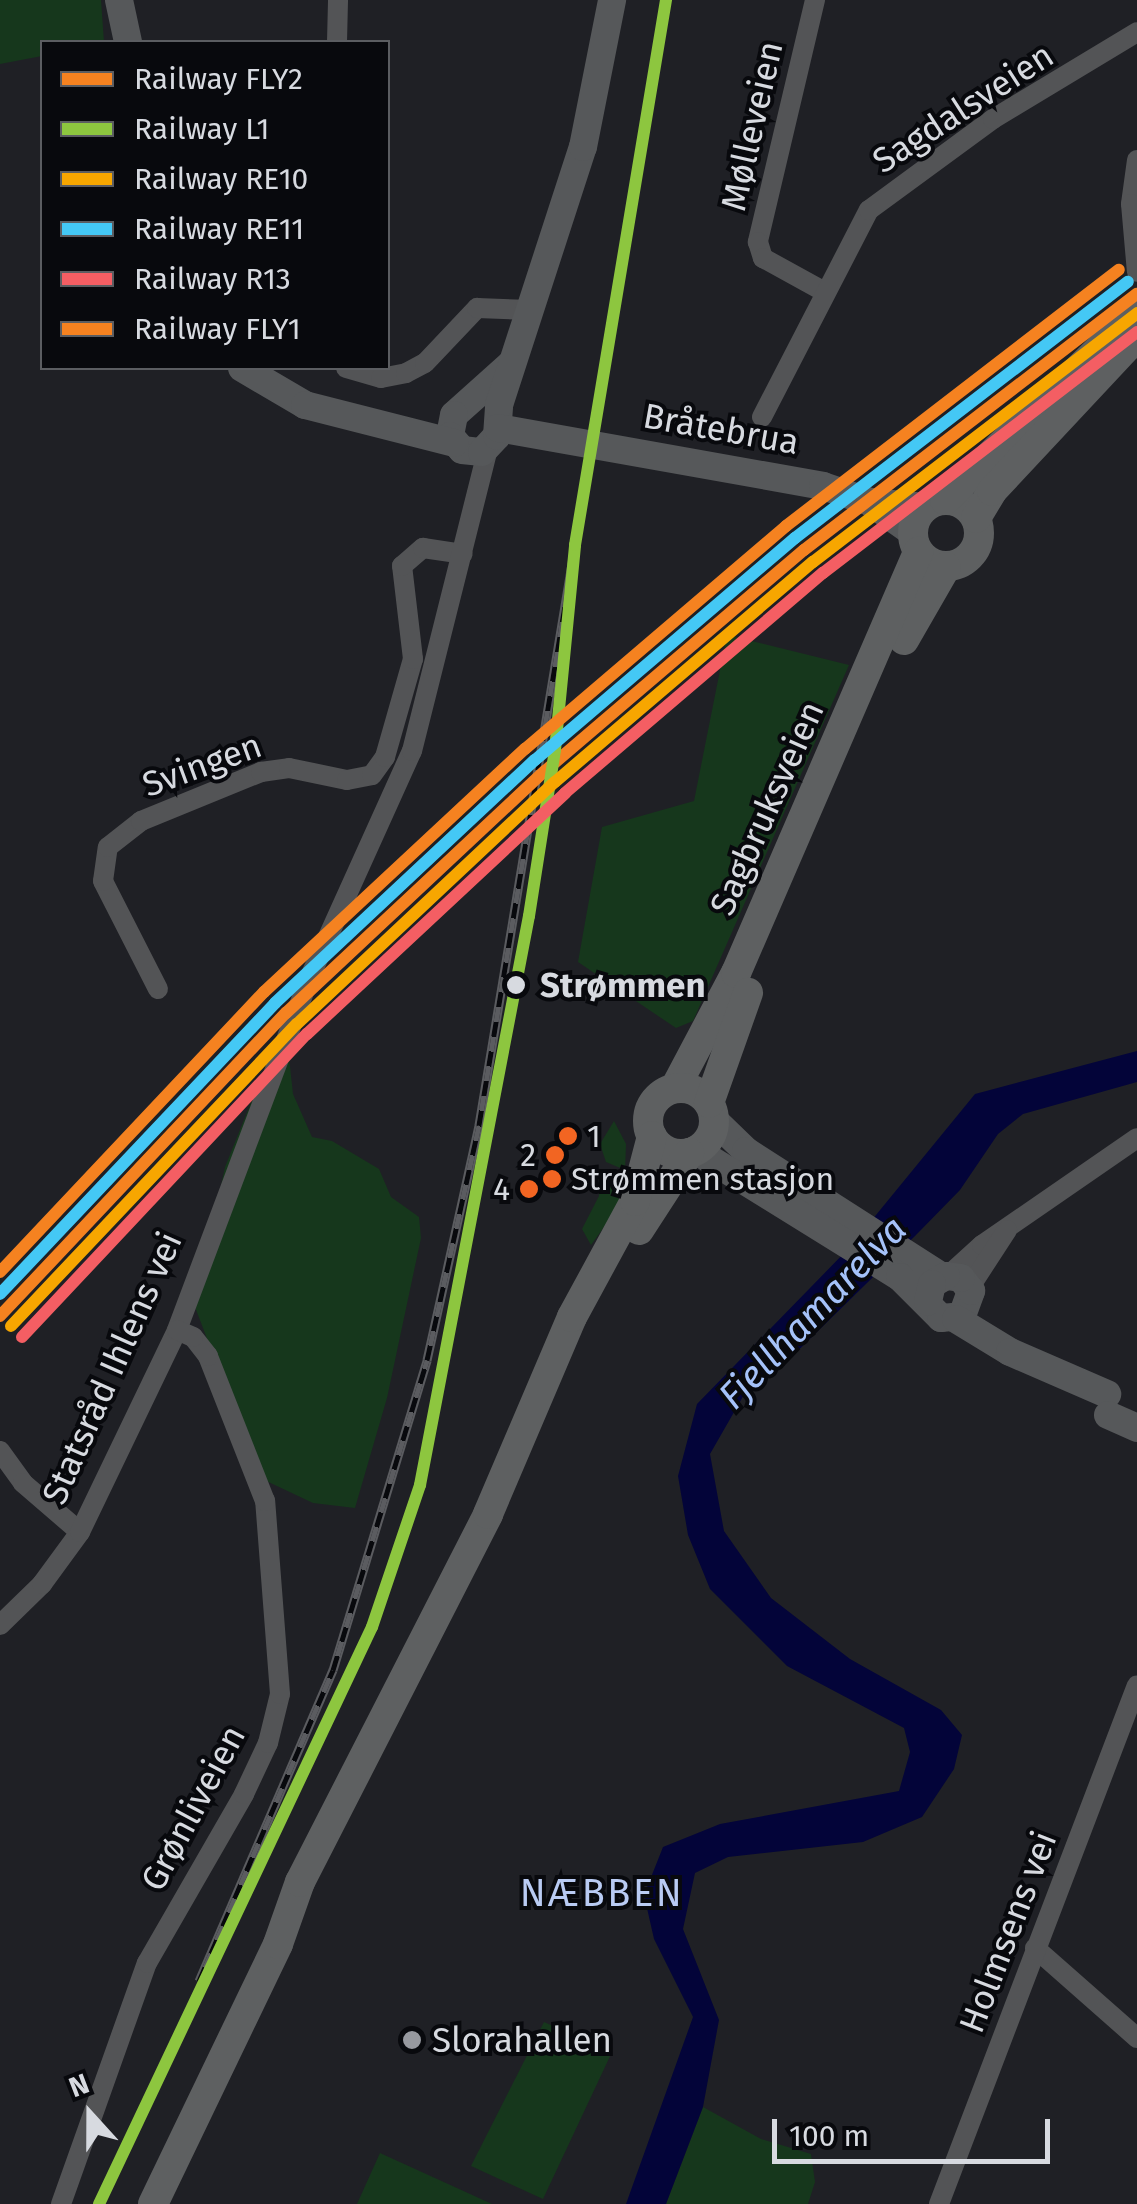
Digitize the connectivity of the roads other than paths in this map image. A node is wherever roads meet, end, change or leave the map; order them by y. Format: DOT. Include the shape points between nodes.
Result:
graph roads {
  1 [pos="119,0"];
  2 [pos="338,0"];
  3 [pos="612,0"];
  4 [pos="814,0"];
  5 [pos="128,40"];
  6 [pos="336,40"];
  7 [pos="1135,40"];
  8 [pos="1137,160"];
  9 [pos="1136,240"];
  10 [pos="1137,272"];
  11 [pos="823,290"];
  12 [pos="531,310"];
  13 [pos="1137,312"];
  14 [pos="1137,338"];
  15 [pos="245,370"];
  16 [pos="353,370"];
  17 [pos="762,416"];
  18 [pos="474,430"];
  19 [pos="976,518"];
  20 [pos="925,523"];
  21 [pos="463,554"];
  22 [pos="946,566"];
  23 [pos="158,988"];
  24 [pos="660,1108"];
  25 [pos="711,1111"];
  26 [pos="1137,1138"];
  27 [pos="692,1152"];
  28 [pos="854,1234"];
  29 [pos="953,1293"];
  30 [pos="176,1330"];
  31 [pos="1113,1407"];
  32 [pos="530,1424"];
  33 [pos="1137,1428"];
  34 [pos="0,1451"];
  35 [pos="80,1532"];
  36 [pos="0,1625"];
  37 [pos="1137,1684"];
  38 [pos="1035,1948"];
  39 [pos="1137,2038"];
  40 [pos="61,2204"];
  41 [pos="153,2204"];
  42 [pos="939,2204"];
  1 -- 5 [label="main road"];
  2 -- 6 [label="street"];
  3 -- 12 [label="main road" via="583,147"];
  4 -- 11 [label="street, Mølleveien" via="758,242 763,258"];
  7 -- 11 [label="street, Sagdalsveien" via="897,185 869,210"];
  8 -- 9 [label="street"];
  9 -- 10 [label="street"];
  11 -- 17 [label="street, Sagdalsveien"];
  12 -- 16 [label="street" via="477,308 425,363 406,373 381,378"];
  12 -- 18 [label="main road" via="511,364"];
  13 -- 20 [label="main road, Sagbruksveien"];
  14 -- 19 [label="main road" via="992,491"];
  15 -- 18 [label="main road" via="305,406"];
  18 -- 20 [label="main road, Bråtebrua" via="533,434 800,481"];
  18 -- 21 [label="street, Statsråd Ihlens vei" via="473,500"];
  19 -- 20 [label="main road"];
  19 -- 22 [label="main road, Sagbruksveien" via="974,550"];
  20 -- 22 [label="main road"];
  20 -- 24 [label="main road, Sagbruksveien" via="736,973"];
  21 -- 23 [label="street, Svingen" via="423,548 402,566 413,658 384,757 372,774 347,780 288,768 261,772 141,821 108,847 103,881"];
  21 -- 30 [label="street, Statsråd Ihlens vei" via="404,774 308,981"];
  22 -- 25 [label="main road, Sagbruksveien" via="910,625 717,1065"];
  24 -- 25 [label="main road" via="694,1090"];
  24 -- 27 [label="main road" via="668,1150"];
  24 -- 32 [label="main road, Sagbruksveien" via="634,1201 572,1317"];
  25 -- 27 [label="main road" via="709,1138"];
  25 -- 28 [label="main road" via="746,1150"];
  26 -- 29 [label="street" via="1008,1228"];
  27 -- 28 [label="main road"];
  27 -- 32 [label="main road" via="649,1211"];
  28 -- 29 [label="main road"];
  29 -- 31 [label="main road" via="1042,1363"];
  30 -- 35 [label="street, Statsråd Ihlens vei"];
  30 -- 40 [label="street, Grønliveien" via="193,1337 208,1356 265,1502 280,1694 268,1743 244,1794 147,1963"];
  31 -- 33 [label="main road"];
  32 -- 41 [label="main road" via="419,1656 318,1845"];
  34 -- 35 [label="street" via="23,1483"];
  35 -- 36 [label="street, Statsråd Ihlens vei" via="42,1584"];
  37 -- 38 [label="street, Holmsens vei"];
  38 -- 39 [label="street"];
  38 -- 42 [label="street, Holmsens vei"];
}
